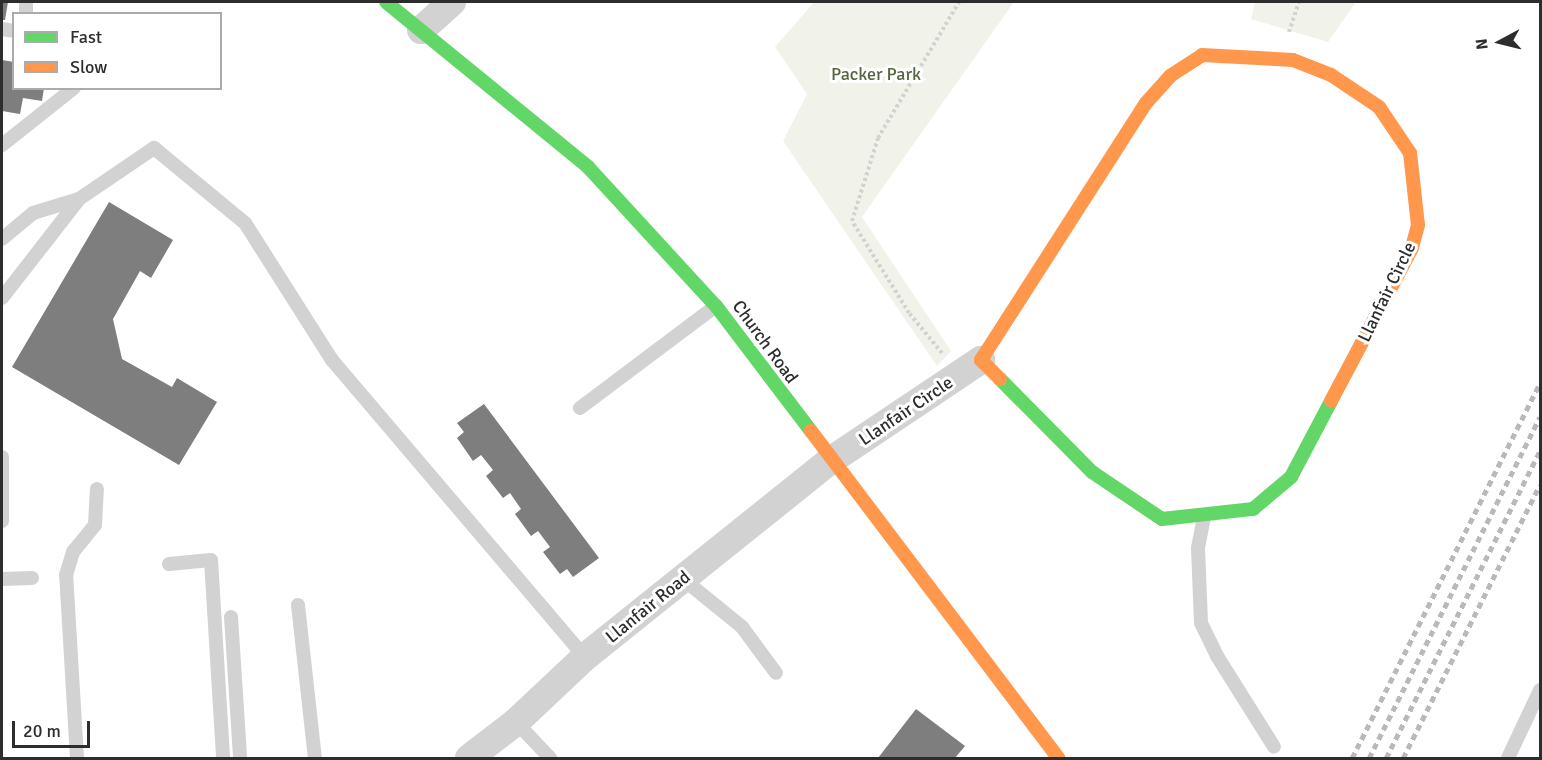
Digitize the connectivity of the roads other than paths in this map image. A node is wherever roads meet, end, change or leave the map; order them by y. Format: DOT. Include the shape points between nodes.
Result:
graph roads {
  1 [pos="386,2"];
  2 [pos="452,2"];
  3 [pos="421,30"];
  4 [pos="71,90"];
  5 [pos="2,145"];
  6 [pos="79,199"];
  7 [pos="2,239"];
  8 [pos="2,298"];
  9 [pos="716,306"];
  10 [pos="970,368"];
  11 [pos="580,408"];
  12 [pos="2,457"];
  13 [pos="830,461"];
  14 [pos="97,489"];
  15 [pos="1204,517"];
  16 [pos="2,521"];
  17 [pos="169,564"];
  18 [pos="32,578"];
  19 [pos="2,579"];
  20 [pos="683,579"];
  21 [pos="298,605"];
  22 [pos="231,617"];
  23 [pos="585,657"];
  24 [pos="776,673"];
  25 [pos="1540,690"];
  26 [pos="516,722"];
  27 [pos="1274,747"];
  28 [pos="77,759"];
  29 [pos="223,759"];
  30 [pos="240,759"];
  31 [pos="315,759"];
  32 [pos="469,759"];
  33 [pos="550,759"];
  34 [pos="1058,759"];
  35 [pos="1508,759"];
  1 -- 3 [label="street, Church Road"];
  2 -- 3 [label="street"];
  3 -- 9 [label="street, Church Road" via="588,167"];
  4 -- 5 [label="lane"];
  6 -- 7 [label="lane" via="33,213"];
  6 -- 8 [label="lane"];
  6 -- 23 [label="lane" via="154,148 246,223 332,360"];
  9 -- 11 [label="lane"];
  9 -- 13 [label="street, Church Road"];
  10 -- 13 [label="street, Llanfair Circle"];
  10 -- 15 [label="street, Llanfair Circle" via="1092,472 1162,519"];
  10 -- 15 [label="street, Llanfair Circle" via="1146,103 1170,76 1202,55 1293,60 1331,75 1379,107 1410,153 1418,225 1412,248 1292,477 1253,509"];
  12 -- 16 [label="lane"];
  13 -- 20 [label="street, Llanfair Road"];
  13 -- 34 [label="street, Church Road"];
  14 -- 28 [label="lane" via="95,525 73,552 66,574"];
  15 -- 27 [label="lane" via="1198,548 1201,623"];
  17 -- 29 [label="lane" via="210,560"];
  18 -- 19 [label="lane"];
  20 -- 23 [label="street, Llanfair Road"];
  20 -- 24 [label="lane" via="742,627"];
  21 -- 31 [label="lane"];
  22 -- 30 [label="lane"];
  23 -- 26 [label="street, Llanfair Road"];
  25 -- 35 [label="lane"];
  26 -- 32 [label="street, Llanfair Road"];
  26 -- 33 [label="lane"];
}
